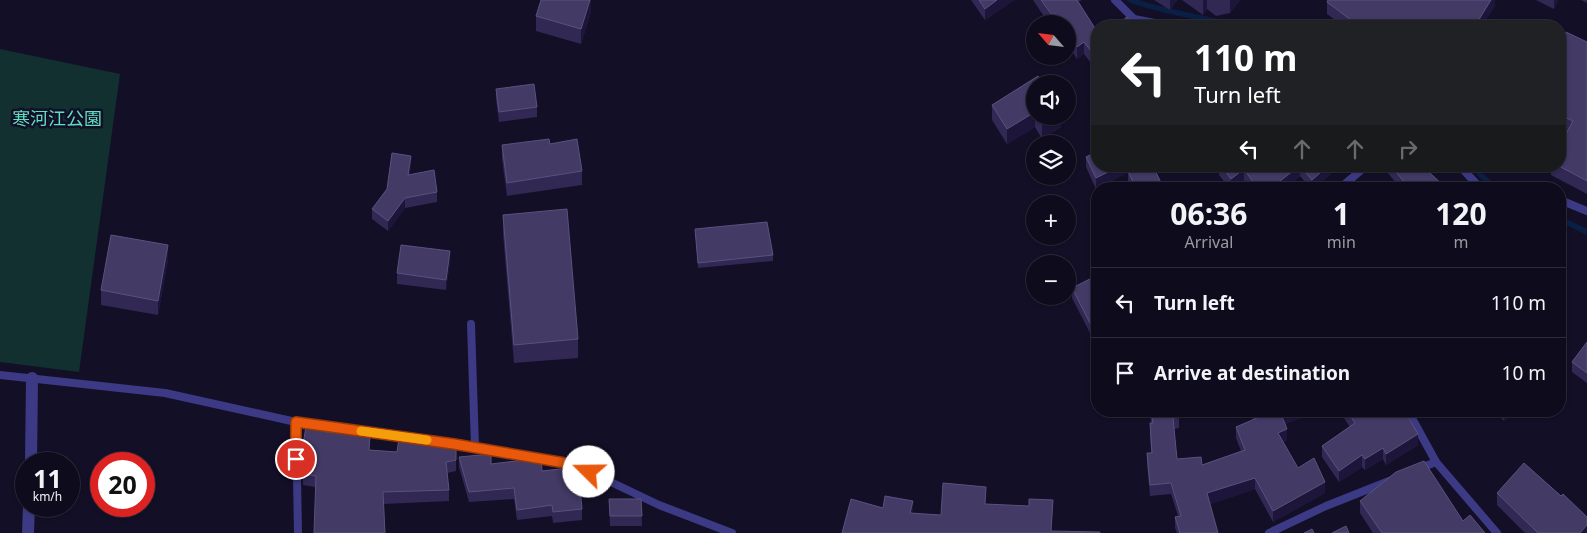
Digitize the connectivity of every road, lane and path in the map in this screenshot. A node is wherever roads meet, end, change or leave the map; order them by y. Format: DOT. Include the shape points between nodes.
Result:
graph roads {
  1 [pos="1115,0"];
  2 [pos="1134,20"];
  3 [pos="1357,172"];
  4 [pos="1465,172"];
  5 [pos="1346,182"];
  6 [pos="1475,182"];
  7 [pos="1566,202"];
  8 [pos="1587,211"];
  9 [pos="471,324"];
  10 [pos="0,375"];
  11 [pos="32,378"];
  12 [pos="1411,417"];
  13 [pos="296,422"];
  14 [pos="475,447"];
  15 [pos="31,452"];
  16 [pos="1436,462"];
  17 [pos="1409,473"];
  18 [pos="1400,477"];
  19 [pos="29,517"];
  20 [pos="28,533"];
  21 [pos="298,533"];
  22 [pos="732,533"];
  23 [pos="1270,533"];
  24 [pos="1497,533"];
  1 -- 2 [label="lane"];
  3 -- 5 [label="lane"];
  4 -- 6 [label="lane"];
  7 -- 8 [label="lane"];
  9 -- 14 [label="lane"];
  10 -- 11 [label="lane"];
  11 -- 13 [label="lane" via="165,393"];
  11 -- 15 [label="street"];
  12 -- 16 [label="lane"];
  13 -- 14 [label="lane"];
  13 -- 21 [label="lane"];
  14 -- 22 [label="lane" via="571,464 659,505"];
  16 -- 17 [label="lane"];
  16 -- 24 [label="lane"];
  18 -- 23 [label="lane" via="1326,506"];
  19 -- 20 [label="street"];
}
